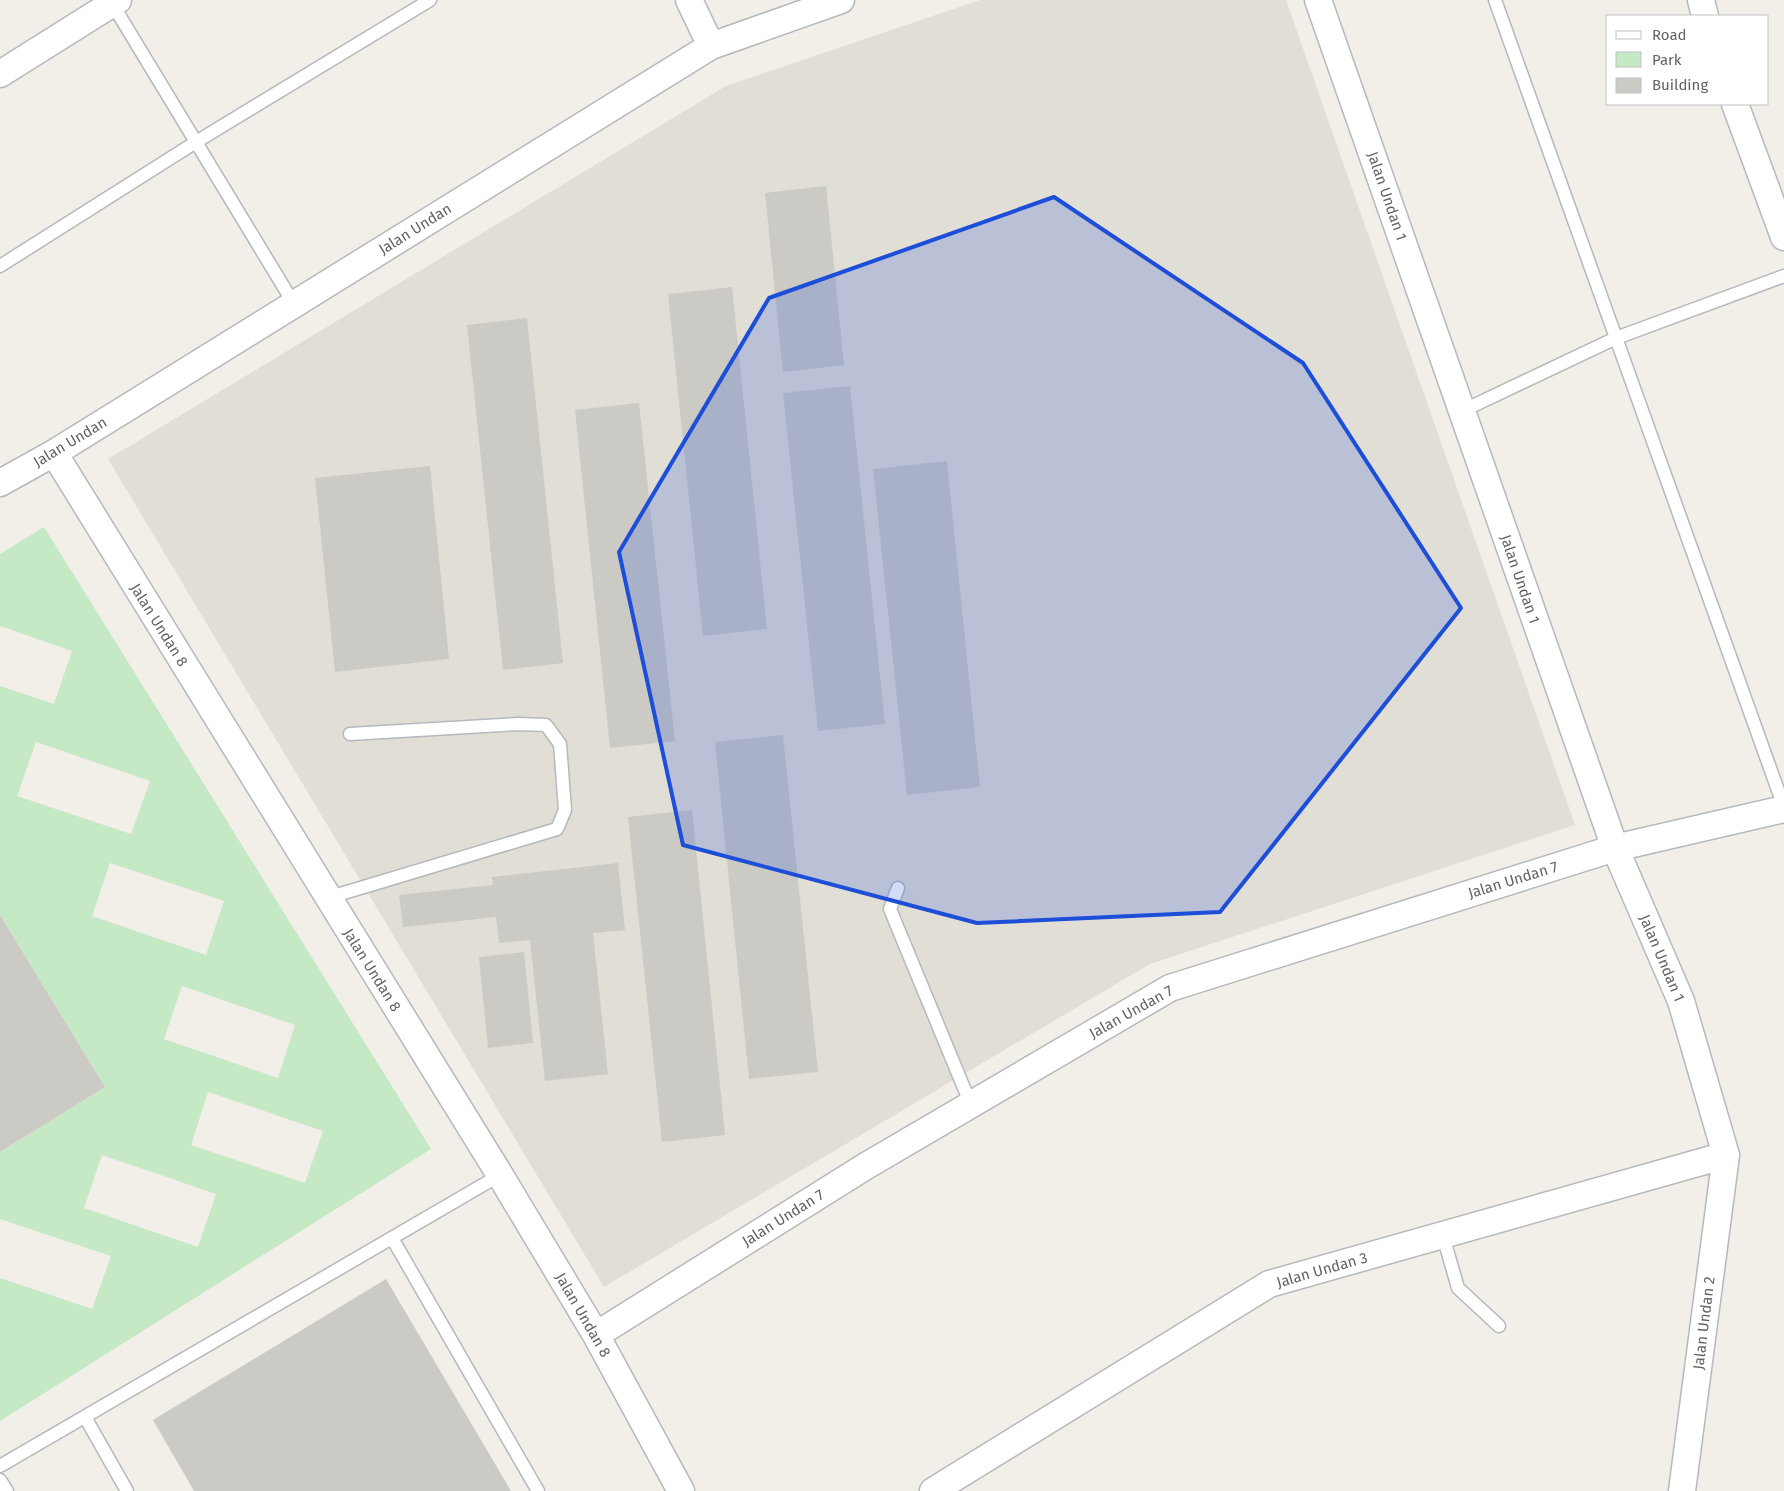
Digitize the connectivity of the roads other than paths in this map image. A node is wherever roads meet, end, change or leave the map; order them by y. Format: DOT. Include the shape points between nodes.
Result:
graph roads {
  1 [pos="430,0"];
  2 [pos="689,0"];
  3 [pos="841,0"];
  4 [pos="1318,0"];
  5 [pos="1495,0"];
  6 [pos="1701,0"];
  7 [pos="113,1"];
  8 [pos="1705,15"];
  9 [pos="711,46"];
  10 [pos="0,74"];
  11 [pos="1735,105"];
  12 [pos="196,142"];
  13 [pos="1784,237"];
  14 [pos="0,266"];
  15 [pos="1784,276"];
  16 [pos="294,304"];
  17 [pos="1616,338"];
  18 [pos="1462,411"];
  19 [pos="54,453"];
  20 [pos="0,483"];
  21 [pos="350,734"];
  22 [pos="1784,808"];
  23 [pos="1614,848"];
  24 [pos="898,888"];
  25 [pos="327,898"];
  26 [pos="971,1105"];
  27 [pos="1726,1156"];
  28 [pos="500,1175"];
  29 [pos="1443,1236"];
  30 [pos="392,1238"];
  31 [pos="1499,1326"];
  32 [pos="596,1335"];
  33 [pos="84,1417"];
  34 [pos="0,1466"];
  35 [pos="0,1480"];
  36 [pos="7,1491"];
  37 [pos="127,1491"];
  38 [pos="538,1491"];
  39 [pos="681,1491"];
  40 [pos="933,1491"];
  41 [pos="1682,1491"];
  1 -- 12 [label="lane"];
  2 -- 9 [label="street"];
  3 -- 9 [label="street, Jalan Undan"];
  4 -- 18 [label="street, Jalan Undan 1"];
  5 -- 17 [label="lane"];
  6 -- 8 [label="street"];
  7 -- 10 [label="street"];
  7 -- 12 [label="lane"];
  9 -- 16 [label="street, Jalan Undan"];
  11 -- 13 [label="street"];
  12 -- 14 [label="lane"];
  12 -- 16 [label="lane"];
  15 -- 17 [label="lane"];
  16 -- 19 [label="street, Jalan Undan"];
  17 -- 18 [label="lane"];
  17 -- 22 [label="lane"];
  18 -- 23 [label="street, Jalan Undan 1"];
  19 -- 20 [label="street, Jalan Undan"];
  19 -- 25 [label="street, Jalan Undan 8"];
  21 -- 25 [label="lane" via="546,725 560,744 565,810 557,829"];
  22 -- 23 [label="street, Jalan Undan 7"];
  23 -- 26 [label="street, Jalan Undan 7" via="1170,988"];
  23 -- 27 [label="street, Jalan Undan 1" via="1681,1001"];
  24 -- 26 [label="lane" via="890,909"];
  25 -- 28 [label="street, Jalan Undan 8"];
  26 -- 32 [label="street, Jalan Undan 7" via="866,1166"];
  27 -- 29 [label="street, Jalan Undan 3"];
  27 -- 41 [label="street, Jalan Undan 2"];
  28 -- 30 [label="lane"];
  28 -- 32 [label="street, Jalan Undan 8"];
  29 -- 31 [label="lane" via="1458,1288"];
  29 -- 40 [label="street, Jalan Undan 3" via="1269,1284"];
  30 -- 33 [label="lane"];
  30 -- 38 [label="lane"];
  32 -- 39 [label="street, Jalan Undan 8"];
  33 -- 34 [label="lane"];
  33 -- 37 [label="lane"];
  35 -- 36 [label="lane"];
}
